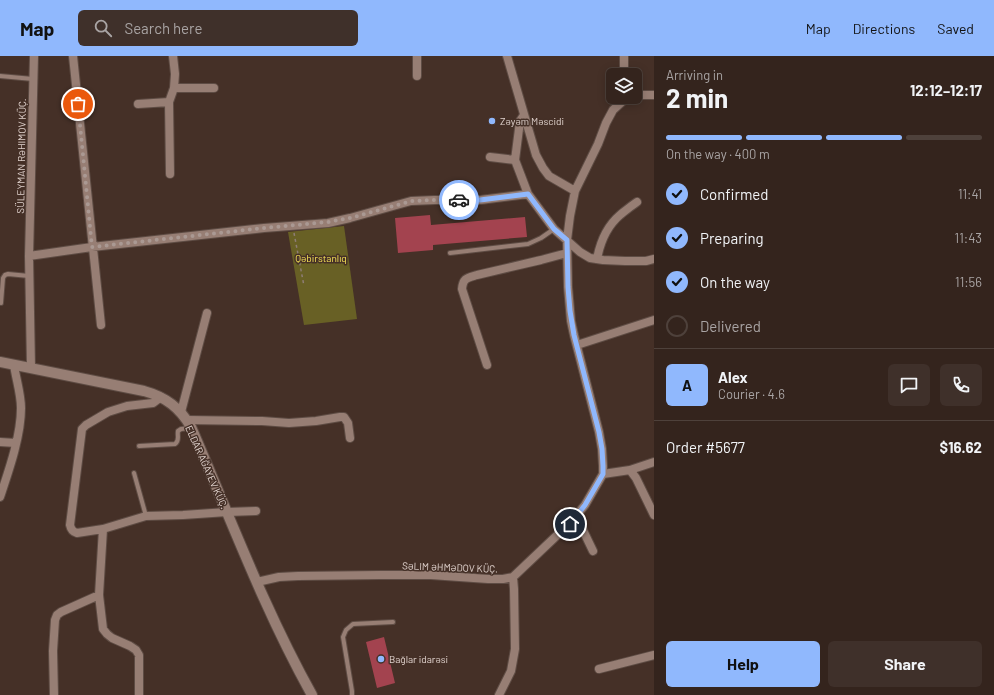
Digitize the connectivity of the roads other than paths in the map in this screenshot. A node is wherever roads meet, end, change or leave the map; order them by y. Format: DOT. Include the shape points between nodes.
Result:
graph roads {
  1 [pos="34,56"];
  2 [pos="73,56"];
  3 [pos="173,56"];
  4 [pos="417,56"];
  5 [pos="507,56"];
  6 [pos="624,56"];
  7 [pos="624,68"];
  8 [pos="0,76"];
  9 [pos="417,76"];
  10 [pos="33,79"];
  11 [pos="174,88"];
  12 [pos="214,88"];
  13 [pos="642,95"];
  14 [pos="654,95"];
  15 [pos="169,102"];
  16 [pos="138,104"];
  17 [pos="619,104"];
  18 [pos="524,114"];
  19 [pos="490,157"];
  20 [pos="515,160"];
  21 [pos="170,174"];
  22 [pos="575,191"];
  23 [pos="528,194"];
  24 [pos="637,202"];
  25 [pos="554,229"];
  26 [pos="567,240"];
  27 [pos="92,247"];
  28 [pos="450,253"];
  29 [pos="567,253"];
  30 [pos="30,256"];
  31 [pos="597,259"];
  32 [pos="654,259"];
  33 [pos="29,276"];
  34 [pos="1,303"];
  35 [pos="207,313"];
  36 [pos="654,320"];
  37 [pos="101,325"];
  38 [pos="577,345"];
  39 [pos="0,362"];
  40 [pos="14,365"];
  41 [pos="487,365"];
  42 [pos="31,368"];
  43 [pos="161,397"];
  44 [pos="186,420"];
  45 [pos="350,438"];
  46 [pos="0,442"];
  47 [pos="16,443"];
  48 [pos="139,446"];
  49 [pos="654,462"];
  50 [pos="630,470"];
  51 [pos="134,473"];
  52 [pos="603,474"];
  53 [pos="1,491"];
  54 [pos="256,511"];
  55 [pos="227,512"];
  56 [pos="654,515"];
  57 [pos="146,516"];
  58 [pos="576,516"];
  59 [pos="104,529"];
  60 [pos="593,550"];
  61 [pos="513,576"];
  62 [pos="257,582"];
  63 [pos="99,595"];
  64 [pos="393,622"];
  65 [pos="654,655"];
  66 [pos="599,669"];
  67 [pos="54,695"];
  68 [pos="139,695"];
  69 [pos="312,695"];
  70 [pos="352,695"];
  71 [pos="499,695"];
  1 -- 10 [label="street, SÜLEYMAN RƏHIMOV KÜÇ."];
  2 -- 27 [label="street"];
  3 -- 11 [label="street"];
  4 -- 9 [label="street"];
  5 -- 18 [label="street"];
  6 -- 7 [label="street"];
  8 -- 10 [label="lane"];
  10 -- 30 [label="street, SÜLEYMAN RƏHIMOV KÜÇ."];
  11 -- 12 [label="street"];
  11 -- 15 [label="street"];
  13 -- 14 [label="street"];
  15 -- 16 [label="street"];
  15 -- 21 [label="street"];
  17 -- 22 [label="street" via="606,123"];
  18 -- 20 [label="street" via="520,121"];
  18 -- 22 [label="street" via="536,155 543,168 549,176"];
  19 -- 20 [label="street"];
  20 -- 23 [label="street"];
  22 -- 26 [label="street"];
  23 -- 25 [label="street"];
  23 -- 27 [label="street" via="480,200 412,201 328,222"];
  24 -- 31 [label="street" via="618,216 600,246"];
  25 -- 26 [label="street"];
  25 -- 28 [label="lane" via="528,244"];
  26 -- 29 [label="street"];
  26 -- 31 [label="street" via="580,252"];
  27 -- 30 [label="street"];
  27 -- 37 [label="street"];
  29 -- 38 [label="street" via="571,321"];
  29 -- 41 [label="street" via="477,275 467,278 463,283 462,289"];
  30 -- 33 [label="street, SÜLEYMAN RƏHIMOV KÜÇ."];
  31 -- 32 [label="street"];
  33 -- 34 [label="lane" via="5,275"];
  33 -- 42 [label="street, SÜLEYMAN RƏHIMOV KÜÇ."];
  35 -- 44 [label="street"];
  36 -- 38 [label="street"];
  38 -- 52 [label="street" via="599,432"];
  39 -- 40 [label="main road, ELDAR AĞAYEV KÜÇ."];
  40 -- 42 [label="main road, ELDAR AĞAYEV KÜÇ."];
  40 -- 47 [label="street" via="21,407"];
  42 -- 43 [label="main road, ELDAR AĞAYEV KÜÇ." via="144,391"];
  43 -- 44 [label="main road, ELDAR AĞAYEV KÜÇ." via="173,405"];
  43 -- 59 [label="street" via="153,402 108,412 82,429 70,526 73,532 77,533"];
  44 -- 45 [label="street" via="289,423 340,417 348,423"];
  44 -- 48 [label="lane" via="178,431 177,443"];
  44 -- 55 [label="main road, ELDAR AĞAYEV KÜÇ."];
  46 -- 47 [label="street"];
  47 -- 53 [label="street"];
  49 -- 50 [label="street"];
  50 -- 52 [label="street"];
  50 -- 56 [label="street"];
  51 -- 57 [label="lane"];
  52 -- 58 [label="street"];
  54 -- 55 [label="street"];
  55 -- 57 [label="street"];
  55 -- 62 [label="main road, ELDAR AĞAYEV KÜÇ."];
  57 -- 59 [label="street"];
  58 -- 60 [label="street"];
  58 -- 61 [label="street"];
  59 -- 63 [label="street"];
  61 -- 62 [label="street, SƏLIM ƏHMƏDOV KÜÇ." via="488,580 416,575 298,576"];
  61 -- 71 [label="street" via="515,649 511,671"];
  62 -- 69 [label="main road, ELDAR AĞAYEV KÜÇ." via="295,665"];
  63 -- 67 [label="street" via="57,615 53,651"];
  63 -- 68 [label="street" via="103,629 112,638 136,650 139,655"];
  64 -- 70 [label="lane" via="353,624 346,630 343,636"];
  65 -- 66 [label="street"];
}
